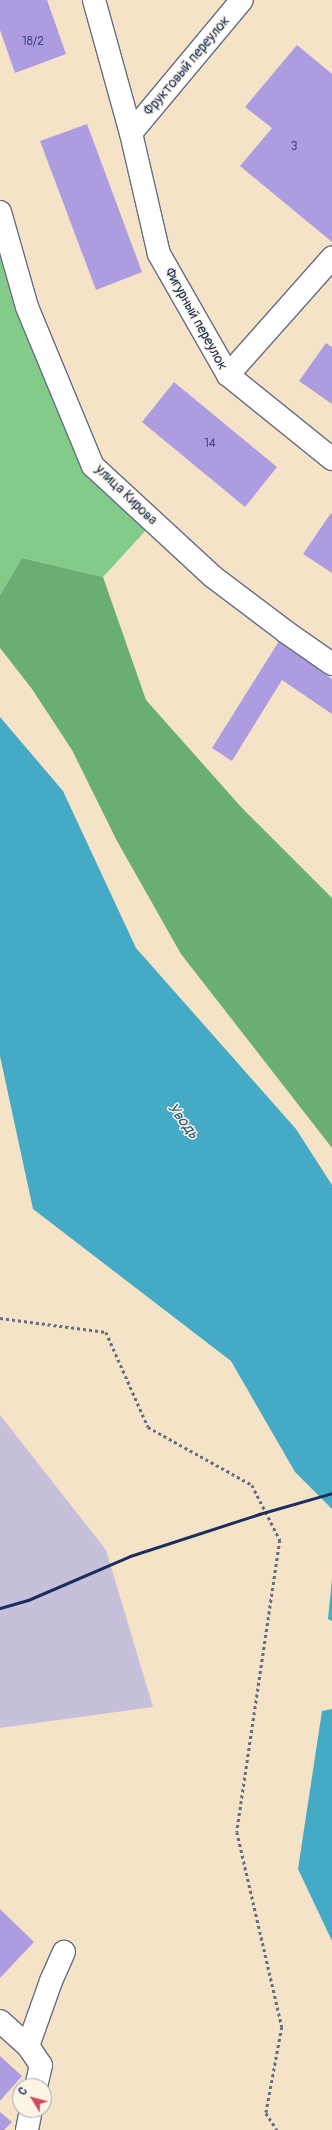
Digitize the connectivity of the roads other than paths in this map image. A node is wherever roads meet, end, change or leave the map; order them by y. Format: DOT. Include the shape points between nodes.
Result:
graph roads {
  1 [pos="94,0"];
  2 [pos="242,0"];
  3 [pos="131,133"];
  4 [pos="0,212"];
  5 [pos="332,258"];
  6 [pos="228,375"];
  7 [pos="332,458"];
  8 [pos="332,664"];
  9 [pos="64,1952"];
  10 [pos="0,2021"];
  11 [pos="28,2046"];
  12 [pos="38,2078"];
  13 [pos="29,2118"];
  14 [pos="27,2130"];
  1 -- 3 [label="street, Фигурный переулок"];
  2 -- 3 [label="street, Фруктовый переулок"];
  3 -- 6 [label="street, Фигурный переулок" via="160,254"];
  4 -- 8 [label="street, улица Кирова" via="27,307 93,466 212,576"];
  5 -- 6 [label="street"];
  6 -- 7 [label="street, Фигурный переулок"];
  9 -- 11 [label="street"];
  10 -- 11 [label="street"];
  11 -- 12 [label="street" via="40,2065"];
  13 -- 14 [label="street"];
}
